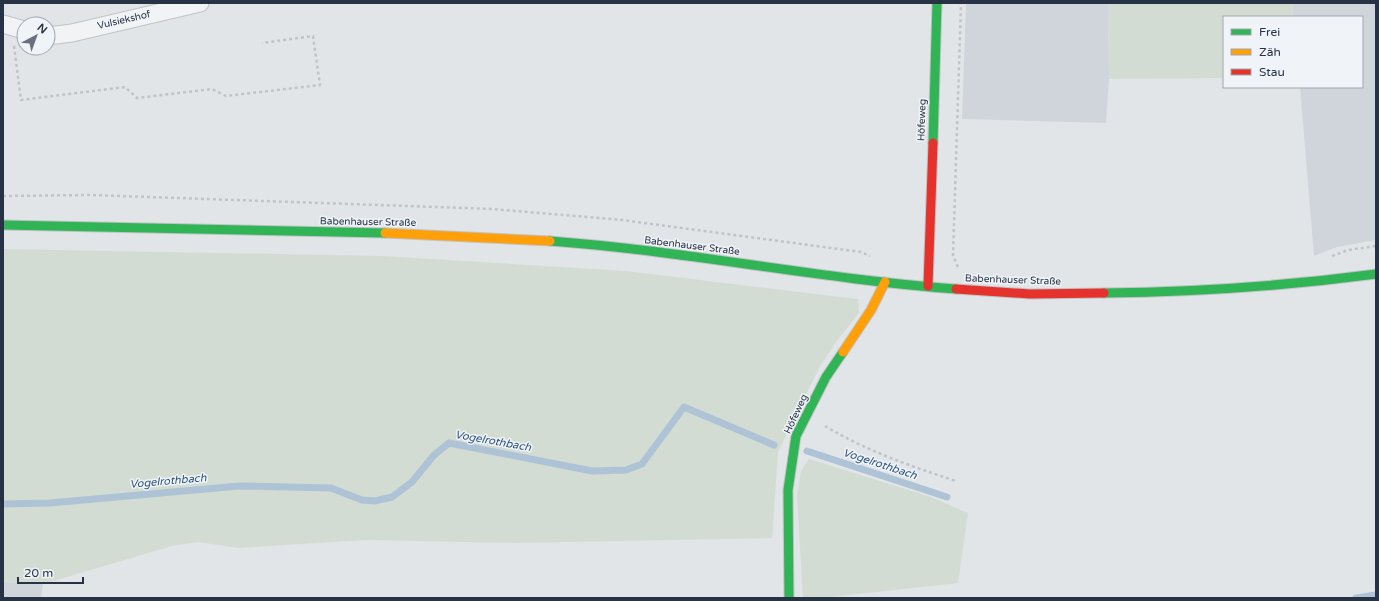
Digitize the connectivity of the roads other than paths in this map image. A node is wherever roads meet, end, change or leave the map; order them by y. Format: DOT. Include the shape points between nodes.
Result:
graph roads {
  1 [pos="200,3"];
  2 [pos="937,3"];
  3 [pos="56,35"];
  4 [pos="3,225"];
  5 [pos="1376,274"];
  6 [pos="885,282"];
  7 [pos="928,286"];
  8 [pos="789,598"];
  1 -- 3 [label="street, Vulsiekshof"];
  2 -- 7 [label="main road, Höfeweg"];
  4 -- 6 [label="main road, Babenhauser Straße" via="416,234 521,239 603,246"];
  5 -- 7 [label="main road, Babenhauser Straße" via="1314,282 1138,292 1030,294"];
  6 -- 7 [label="main road, Babenhauser Straße"];
  6 -- 8 [label="main road, Höfeweg" via="870,310 826,377 796,436 788,490"];
}
